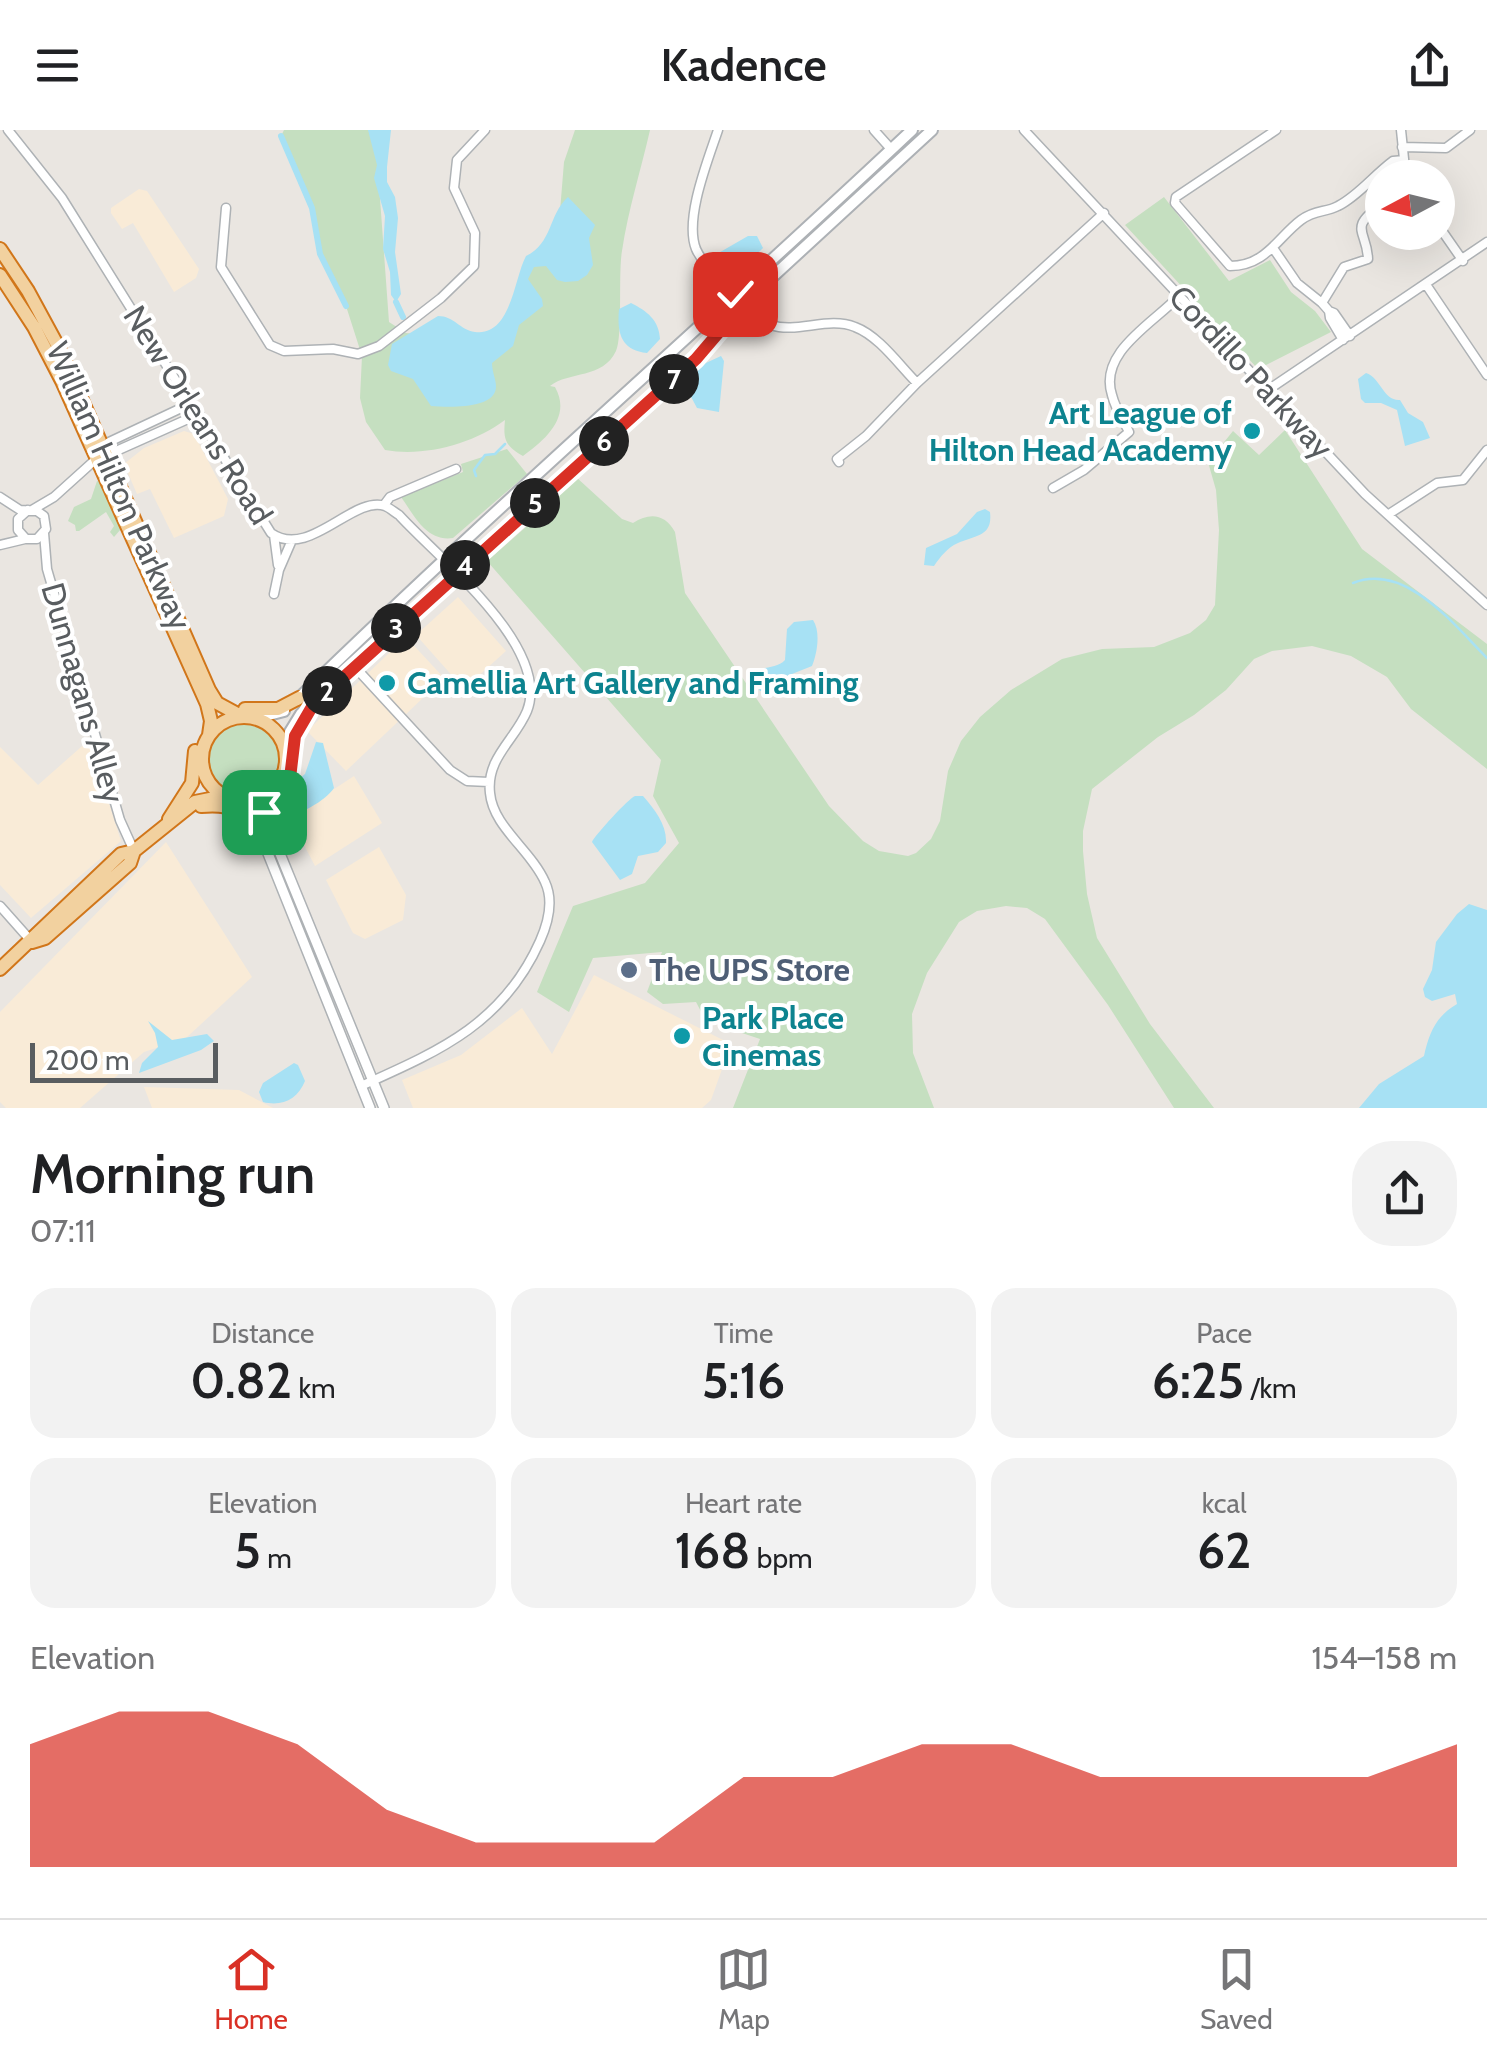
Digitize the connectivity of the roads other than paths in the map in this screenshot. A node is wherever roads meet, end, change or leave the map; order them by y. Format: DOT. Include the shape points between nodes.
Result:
graph roads {
  1 [pos="8,130"];
  2 [pos="485,130"];
  3 [pos="718,130"];
  4 [pos="874,130"];
  5 [pos="912,130"];
  6 [pos="932,130"];
  7 [pos="1024,130"];
  8 [pos="1276,130"];
  9 [pos="1401,130"];
  10 [pos="1470,130"];
  11 [pos="1402,147"];
  12 [pos="892,149"];
  13 [pos="1404,160"];
  14 [pos="1365,184"];
  15 [pos="226,208"];
  16 [pos="1104,214"];
  17 [pos="1365,221"];
  18 [pos="1487,242"];
  19 [pos="1365,247"];
  20 [pos="1273,248"];
  21 [pos="0,249"];
  22 [pos="1455,249"];
  23 [pos="1366,250"];
  24 [pos="1463,260"];
  25 [pos="0,275"];
  26 [pos="1427,286"];
  27 [pos="735,294"];
  28 [pos="1180,296"];
  29 [pos="743,304"];
  30 [pos="1325,307"];
  31 [pos="1347,338"];
  32 [pos="1487,375"];
  33 [pos="917,383"];
  34 [pos="1268,390"];
  35 [pos="192,402"];
  36 [pos="199,414"];
  37 [pos="604,414"];
  38 [pos="617,430"];
  39 [pos="1487,450"];
  40 [pos="100,455"];
  41 [pos="838,462"];
  42 [pos="456,469"];
  43 [pos="1053,488"];
  44 [pos="54,497"];
  45 [pos="0,498"];
  46 [pos="384,505"];
  47 [pos="30,510"];
  48 [pos="1388,514"];
  49 [pos="17,525"];
  50 [pos="45,529"];
  51 [pos="274,535"];
  52 [pos="27,539"];
  53 [pos="292,540"];
  54 [pos="443,561"];
  55 [pos="47,568"];
  56 [pos="279,570"];
  57 [pos="456,574"];
  58 [pos="274,594"];
  59 [pos="1487,606"];
  60 [pos="354,666"];
  61 [pos="204,675"];
  62 [pos="198,689"];
  63 [pos="299,698"];
  64 [pos="313,705"];
  65 [pos="240,716"];
  66 [pos="257,718"];
  67 [pos="209,735"];
  68 [pos="286,750"];
  69 [pos="202,760"];
  70 [pos="489,782"];
  71 [pos="267,795"];
  72 [pos="232,799"];
  73 [pos="168,822"];
  74 [pos="266,836"];
  75 [pos="134,851"];
  76 [pos="0,906"];
  77 [pos="32,942"];
  78 [pos="0,969"];
  79 [pos="373,1081"];
  80 [pos="361,1086"];
  81 [pos="370,1108"];
  82 [pos="384,1108"];
  1 -- 35 [label="street, New Orleans Road" via="62,198"];
  2 -- 15 [label="street" via="457,160 454,188 475,233 474,266 379,346 358,354 270,345 221,267"];
  3 -- 27 [label="street" via="693,235 699,254"];
  4 -- 12 [label="street"];
  5 -- 12 [label="main road"];
  6 -- 29 [label="main road"];
  7 -- 16 [label="street, Cordillo Parkway"];
  8 -- 20 [label="street" via="1176,196 1175,203 1230,266"];
  9 -- 11 [label="street"];
  10 -- 11 [label="street" via="1446,148"];
  11 -- 13 [label="street"];
  12 -- 27 [label="main road"];
  14 -- 20 [label="street" via="1336,208 1297,222"];
  16 -- 28 [label="street, Cordillo Parkway"];
  16 -- 33 [label="street"];
  17 -- 19 [label="street"];
  18 -- 24 [label="street"];
  20 -- 30 [label="street" via="1297,283"];
  21 -- 40 [label="highway, William Hilton Parkway" via="44,318"];
  22 -- 24 [label="street"];
  23 -- 30 [label="street" via="1368,259 1344,267"];
  24 -- 26 [label="street"];
  25 -- 40 [label="highway, William Hilton Parkway"];
  26 -- 31 [label="street"];
  26 -- 32 [label="street"];
  27 -- 29 [label="street"];
  27 -- 37 [label="main road"];
  28 -- 34 [label="street, Cordillo Parkway"];
  28 -- 43 [label="street" via="1109,366 1110,393 1129,432"];
  29 -- 33 [label="street" via="775,327 851,325"];
  29 -- 38 [label="main road" via="696,359"];
  30 -- 31 [label="street"];
  31 -- 34 [label="street"];
  33 -- 41 [label="street"];
  34 -- 48 [label="street, Cordillo Parkway"];
  35 -- 36 [label="street, New Orleans Road"];
  35 -- 40 [label="street" via="109,442"];
  36 -- 40 [label="street"];
  36 -- 51 [label="street, New Orleans Road"];
  37 -- 38 [label="main road"];
  37 -- 54 [label="main road"];
  38 -- 57 [label="main road"];
  39 -- 48 [label="street" via="1463,480 1437,483"];
  40 -- 44 [label="street"];
  40 -- 61 [label="highway, William Hilton Parkway"];
  40 -- 62 [label="highway, William Hilton Parkway"];
  42 -- 46 [label="street, New Orleans Road"];
  44 -- 47 [label="street"];
  44 -- 50 [label="street"];
  45 -- 47 [label="street"];
  45 -- 49 [label="street"];
  46 -- 53 [label="street, New Orleans Road"];
  46 -- 54 [label="street"];
  47 -- 49 [label="street"];
  47 -- 50 [label="street" via="44,516"];
  48 -- 59 [label="street, Cordillo Parkway"];
  49 -- 52 [label="street"];
  49 -- 52 [label="street" via="0,545"];
  50 -- 52 [label="street"];
  50 -- 55 [label="street, Dunnagans Alley"];
  51 -- 53 [label="street, New Orleans Road"];
  51 -- 56 [label="street"];
  52 -- 55 [label="street"];
  53 -- 56 [label="street"];
  54 -- 57 [label="street"];
  54 -- 63 [label="main road"];
  55 -- 75 [label="street, Dunnagans Alley"];
  56 -- 58 [label="street"];
  57 -- 60 [label="main road"];
  57 -- 70 [label="street" via="510,634 530,689 528,710"];
  60 -- 64 [label="main road"];
  60 -- 70 [label="street" via="450,770 467,781"];
  61 -- 63 [label="highway" via="218,700 236,708 272,710"];
  61 -- 65 [label="highway, William Hilton Parkway" via="217,703"];
  62 -- 67 [label="highway, William Hilton Parkway" via="209,712"];
  62 -- 73 [label="highway" via="205,717 193,778"];
  63 -- 66 [label="main road" via="284,712"];
  64 -- 68 [label="main road" via="295,722"];
  64 -- 74 [label="main road" via="295,736 290,778 270,806"];
  65 -- 66 [label="highway"];
  65 -- 67 [label="highway"];
  66 -- 68 [label="highway" via="275,730"];
  67 -- 69 [label="highway"];
  68 -- 71 [label="highway" via="286,768"];
  69 -- 72 [label="highway" via="208,781"];
  69 -- 73 [label="highway" via="194,791"];
  70 -- 79 [label="street" via="496,815 546,884 543,935 512,991 487,1018"];
  71 -- 72 [label="highway"];
  71 -- 74 [label="street"];
  72 -- 73 [label="highway" via="195,802"];
  72 -- 74 [label="street" via="255,815"];
  73 -- 74 [label="highway" via="203,806 224,806 249,816"];
  73 -- 75 [label="highway"];
  74 -- 79 [label="street"];
  74 -- 80 [label="street"];
  75 -- 77 [label="highway" via="122,854"];
  76 -- 77 [label="street"];
  77 -- 78 [label="highway"];
  79 -- 80 [label="street"];
  79 -- 82 [label="street"];
  80 -- 81 [label="street"];
}
